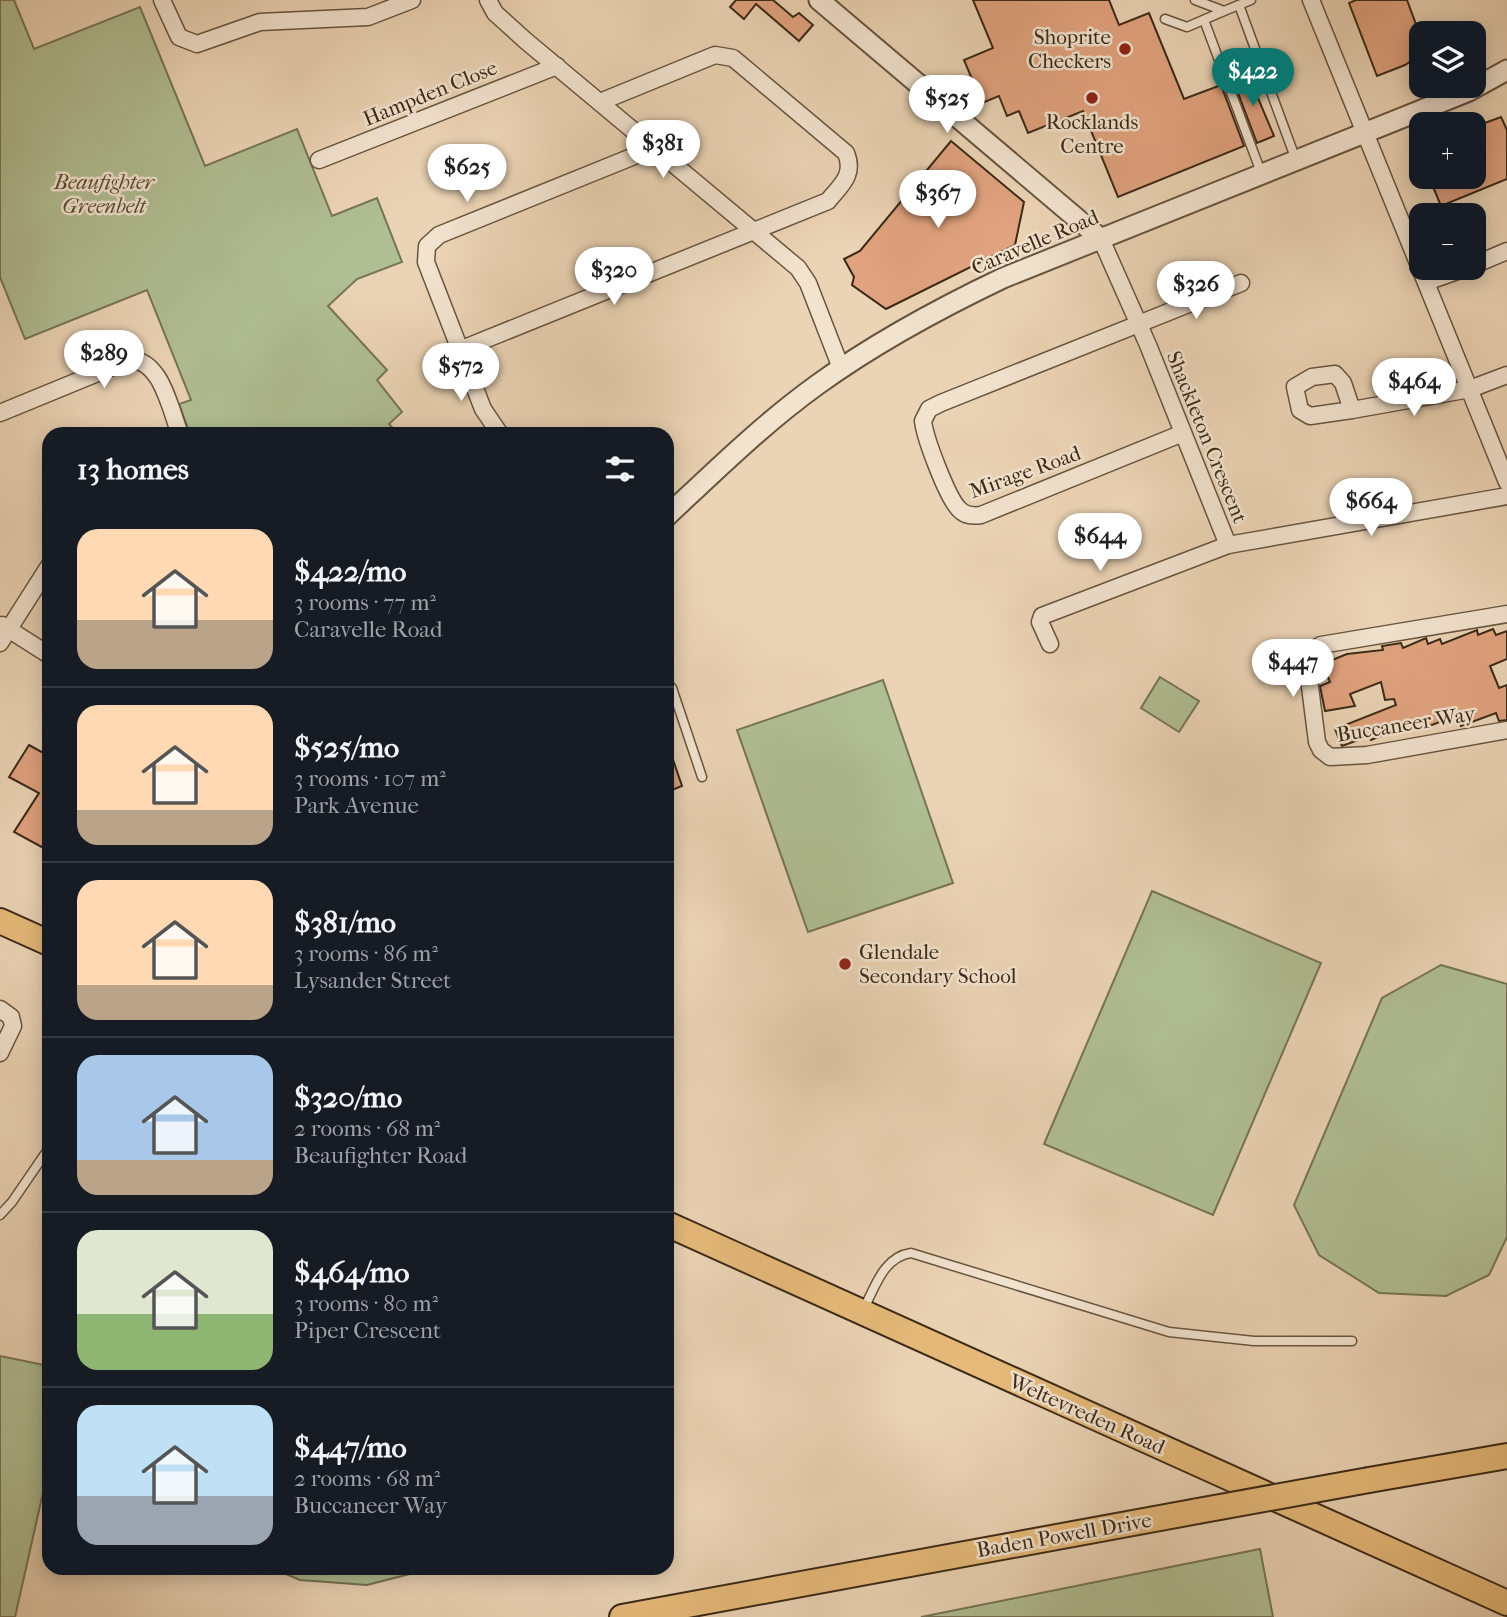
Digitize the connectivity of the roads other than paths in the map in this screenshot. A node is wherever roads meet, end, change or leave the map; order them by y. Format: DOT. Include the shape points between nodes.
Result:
graph roads {
  1 [pos="162,0"];
  2 [pos="412,0"];
  3 [pos="488,0"];
  4 [pos="819,0"];
  5 [pos="1195,0"];
  6 [pos="1251,0"];
  7 [pos="1311,0"];
  8 [pos="1239,5"];
  9 [pos="1224,11"];
  10 [pos="1165,19"];
  11 [pos="1204,20"];
  12 [pos="557,66"];
  13 [pos="1507,70"];
  14 [pos="1486,82"];
  15 [pos="1507,86"];
  16 [pos="1486,89"];
  17 [pos="1451,98"];
  18 [pos="600,102"];
  19 [pos="1365,132"];
  20 [pos="654,148"];
  21 [pos="319,160"];
  22 [pos="1297,161"];
  23 [pos="1262,174"];
  24 [pos="754,232"];
  25 [pos="1101,239"];
  26 [pos="1507,251"];
  27 [pos="1486,260"];
  28 [pos="1432,280"];
  29 [pos="1426,282"];
  30 [pos="1241,283"];
  31 [pos="1138,324"];
  32 [pos="462,349"];
  33 [pos="841,368"];
  34 [pos="1507,375"];
  35 [pos="1469,390"];
  36 [pos="1352,410"];
  37 [pos="0,413"];
  38 [pos="177,427"];
  39 [pos="495,427"];
  40 [pos="1183,433"];
  41 [pos="1507,482"];
  42 [pos="1507,496"];
  43 [pos="674,510"];
  44 [pos="1228,545"];
  45 [pos="42,576"];
  46 [pos="1507,614"];
  47 [pos="3,632"];
  48 [pos="1050,644"];
  49 [pos="42,652"];
  50 [pos="674,694"];
  51 [pos="1507,730"];
  52 [pos="702,777"];
  53 [pos="0,921"];
  54 [pos="42,940"];
  55 [pos="0,1009"];
  56 [pos="0,1053"];
  57 [pos="42,1157"];
  58 [pos="0,1215"];
  59 [pos="674,1227"];
  60 [pos="862,1312"];
  61 [pos="1352,1341"];
  62 [pos="1507,1456"];
  63 [pos="1502,1605"];
  64 [pos="622,1617"];
  1 -- 2 [label="street" via="178,37 197,44 260,22 368,17"];
  3 -- 12 [label="street" via="495,13"];
  4 -- 25 [label="street"];
  5 -- 9 [label="lane"];
  6 -- 8 [label="lane"];
  7 -- 19 [label="street"];
  8 -- 9 [label="lane"];
  8 -- 22 [label="lane"];
  9 -- 11 [label="lane"];
  10 -- 11 [label="lane" via="1183,27"];
  11 -- 23 [label="lane"];
  12 -- 18 [label="street"];
  12 -- 21 [label="street, Hampden Close"];
  13 -- 14 [label="street, Caravelle Road"];
  15 -- 16 [label="street, Caravelle Road"];
  17 -- 19 [label="street, Caravelle Road"];
  18 -- 20 [label="street"];
  18 -- 24 [label="street" via="715,55 733,58 846,153 851,164 848,176 828,201"];
  19 -- 22 [label="street, Caravelle Road"];
  19 -- 29 [label="street"];
  20 -- 24 [label="street"];
  20 -- 32 [label="street" via="439,235 427,246 426,262"];
  22 -- 23 [label="street, Caravelle Road"];
  23 -- 25 [label="street, Caravelle Road"];
  24 -- 32 [label="street"];
  24 -- 33 [label="street" via="803,275"];
  25 -- 31 [label="street, Shackleton Crescent"];
  25 -- 33 [label="street, Caravelle Road" via="964,296"];
  26 -- 27 [label="street"];
  28 -- 29 [label="street"];
  29 -- 35 [label="street"];
  30 -- 31 [label="street"];
  31 -- 40 [label="street, Shackleton Crescent"];
  31 -- 40 [label="street, Mirage Road" via="933,407 923,421 932,453 957,508 967,515 979,515"];
  32 -- 39 [label="street" via="483,409"];
  33 -- 43 [label="street, Caravelle Road" via="757,433"];
  34 -- 35 [label="street"];
  35 -- 36 [label="street"];
  35 -- 41 [label="street"];
  37 -- 38 [label="street" via="128,360 138,360 155,372"];
  40 -- 44 [label="street, Shackleton Crescent"];
  42 -- 44 [label="street, Shackleton Crescent"];
  44 -- 48 [label="street" via="1042,616 1040,622"];
  45 -- 47 [label="street"];
  46 -- 51 [label="street, Buccaneer Way" via="1321,645 1312,650 1307,663 1317,742 1331,757"];
  47 -- 49 [label="street"];
  50 -- 52 [label="lane"];
  53 -- 54 [label="main road"];
  55 -- 56 [label="street" via="11,1017 13,1026"];
  57 -- 58 [label="lane"];
  59 -- 60 [label="main road, Weltevreden Road"];
  60 -- 61 [label="lane" via="888,1263 911,1253 1168,1332 1254,1341"];
  60 -- 63 [label="main road, Weltevreden Road"];
  62 -- 64 [label="main road, Baden Powell Drive, bridge"];
}
